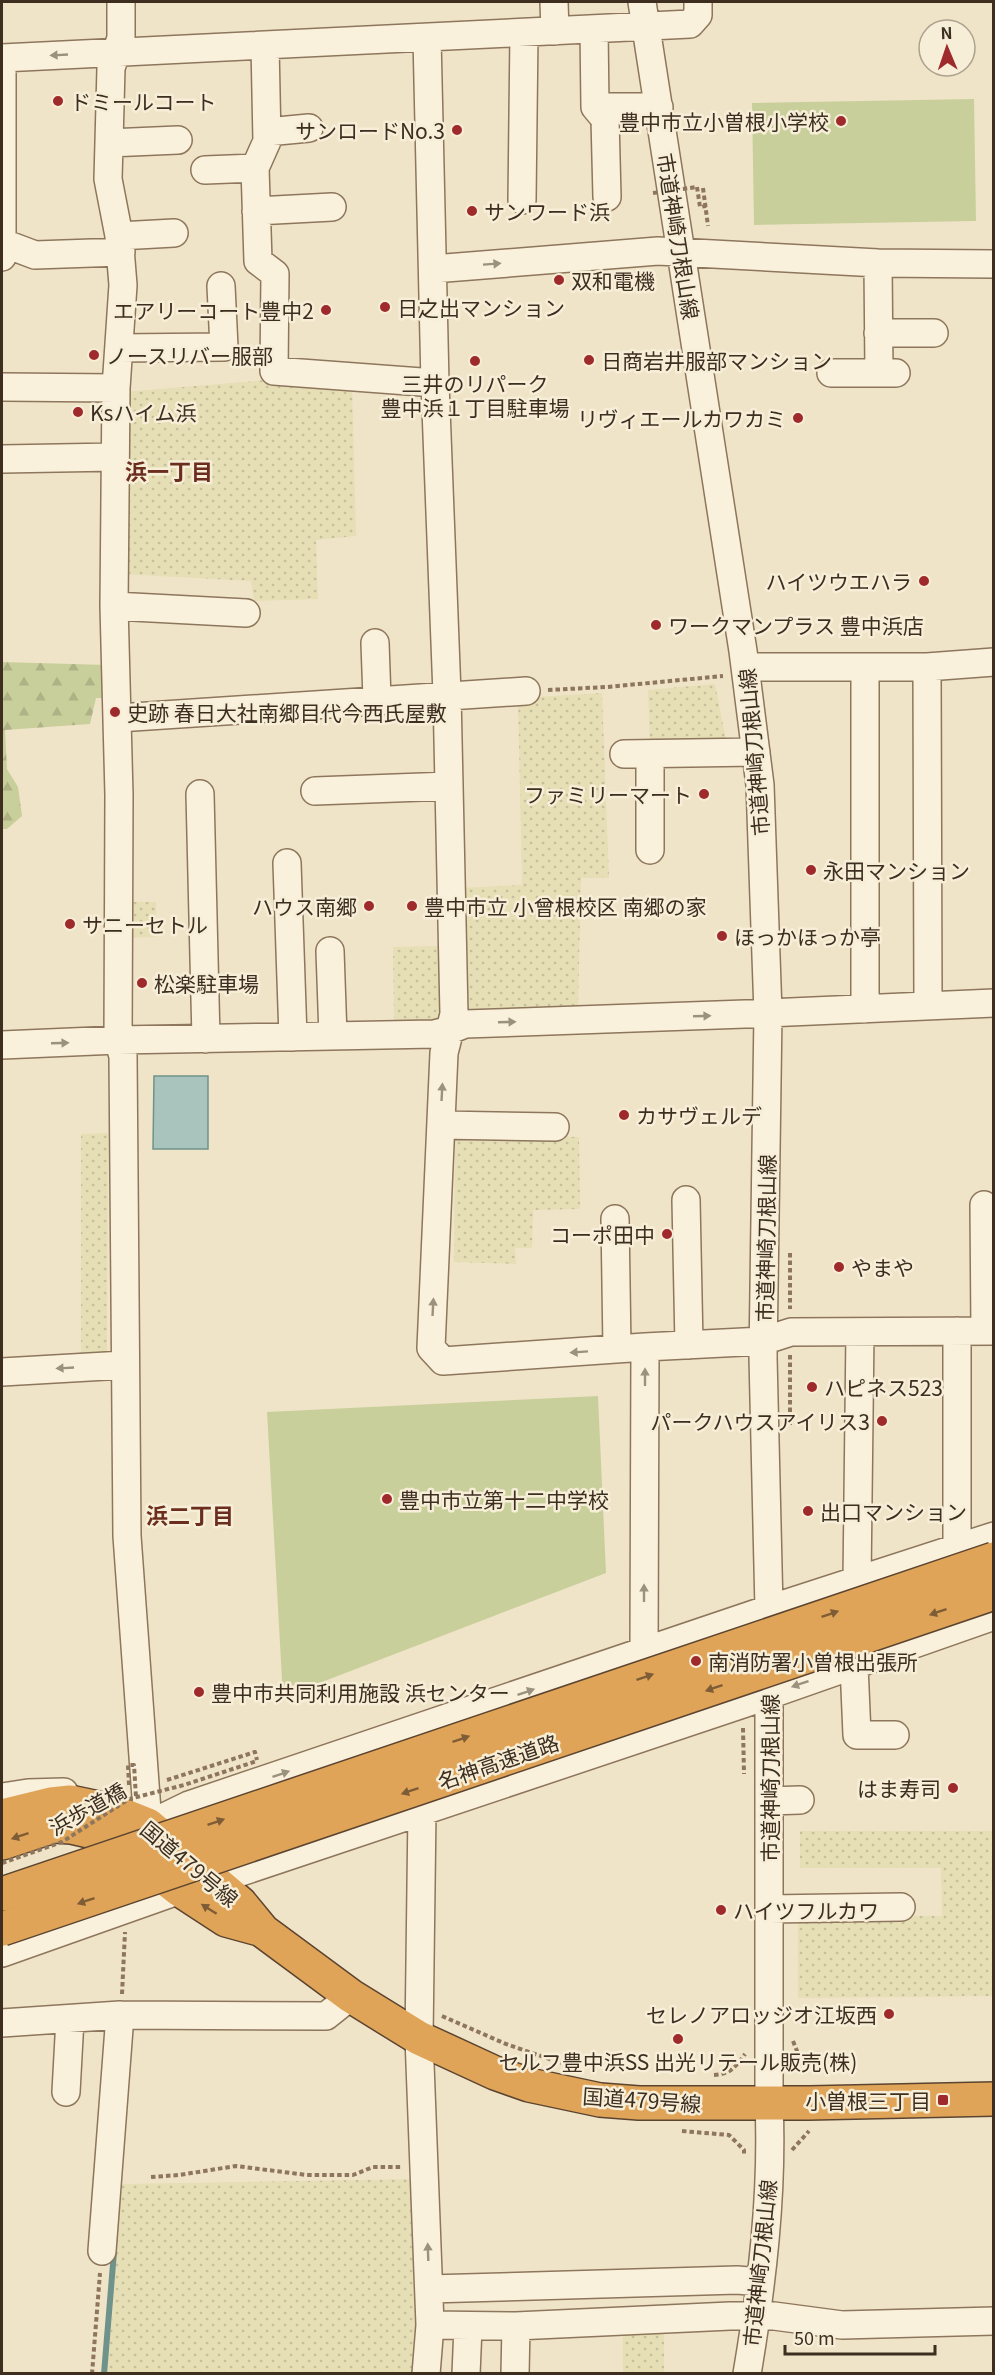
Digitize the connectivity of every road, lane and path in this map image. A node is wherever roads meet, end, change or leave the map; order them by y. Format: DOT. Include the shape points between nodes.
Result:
graph roads {
  1 [pos="120,2"];
  2 [pos="554,2"];
  3 [pos="698,2"];
  4 [pos="644,14"];
  5 [pos="594,29"];
  6 [pos="555,31"];
  7 [pos="524,33"];
  8 [pos="427,38"];
  9 [pos="265,45"];
  10 [pos="116,53"];
  11 [pos="2,58"];
  12 [pos="2,106"];
  13 [pos="595,107"];
  14 [pos="659,107"];
  15 [pos="309,128"];
  16 [pos="267,132"];
  17 [pos="178,140"];
  18 [pos="110,143"];
  19 [pos="255,168"];
  20 [pos="205,170"];
  21 [pos="703,188"];
  22 [pos="652,194"];
  23 [pos="607,197"];
  24 [pos="522,200"];
  25 [pos="706,206"];
  26 [pos="332,207"];
  27 [pos="256,211"];
  28 [pos="708,226"];
  29 [pos="174,232"];
  30 [pos="120,244"];
  31 [pos="2,250"];
  32 [pos="681,252"];
  33 [pos="878,263"];
  34 [pos="993,264"];
  35 [pos="433,269"];
  36 [pos="221,286"];
  37 [pos="878,333"];
  38 [pos="934,333"];
  39 [pos="119,348"];
  40 [pos="831,373"];
  41 [pos="435,383"];
  42 [pos="2,387"];
  43 [pos="116,388"];
  44 [pos="116,457"];
  45 [pos="2,459"];
  46 [pos="114,606"];
  47 [pos="246,613"];
  48 [pos="375,643"];
  49 [pos="993,662"];
  50 [pos="927,667"];
  51 [pos="865,668"];
  52 [pos="730,669"];
  53 [pos="726,687"];
  54 [pos="526,691"];
  55 [pos="447,694"];
  56 [pos="377,699"];
  57 [pos="118,718"];
  58 [pos="756,752"];
  59 [pos="624,754"];
  60 [pos="650,754"];
  61 [pos="449,786"];
  62 [pos="315,791"];
  63 [pos="201,794"];
  64 [pos="650,850"];
  65 [pos="287,863"];
  66 [pos="330,951"];
  67 [pos="993,1003"];
  68 [pos="927,1006"];
  69 [pos="865,1009"];
  70 [pos="768,1013"];
  71 [pos="450,1030"];
  72 [pos="333,1036"];
  73 [pos="293,1037"];
  74 [pos="206,1039"];
  75 [pos="118,1040"];
  76 [pos="2,1045"];
  77 [pos="441,1125"];
  78 [pos="555,1127"];
  79 [pos="686,1200"];
  80 [pos="984,1205"];
  81 [pos="615,1219"];
  82 [pos="957,1331"];
  83 [pos="989,1331"];
  84 [pos="860,1332"];
  85 [pos="764,1341"];
  86 [pos="689,1345"];
  87 [pos="645,1347"];
  88 [pos="617,1349"];
  89 [pos="124,1365"];
  90 [pos="2,1372"];
  91 [pos="993,1536"];
  92 [pos="957,1547"];
  93 [pos="993,1559"];
  94 [pos="857,1581"];
  95 [pos="993,1593"];
  96 [pos="770,1609"];
  97 [pos="993,1616"];
  98 [pos="644,1652"];
  99 [pos="854,1665"];
  100 [pos="769,1695"];
  101 [pos="895,1735"];
  102 [pos="2,1797"];
  103 [pos="140,1797"];
  104 [pos="800,1800"];
  105 [pos="769,1801"];
  106 [pos="422,1811"];
  107 [pos="2,1816"];
  108 [pos="2,1843"];
  109 [pos="2,1863"];
  110 [pos="214,1881"];
  111 [pos="180,1890"];
  112 [pos="2,1894"];
  113 [pos="901,1907"];
  114 [pos="126,1909"];
  115 [pos="769,1909"];
  116 [pos="2,1929"];
  117 [pos="263,1931"];
  118 [pos="2,1953"];
  119 [pos="351,1996"];
  120 [pos="420,2006"];
  121 [pos="120,2016"];
  122 [pos="70,2019"];
  123 [pos="2,2022"];
  124 [pos="419,2038"];
  125 [pos="572,2066"];
  126 [pos="728,2074"];
  127 [pos="705,2075"];
  128 [pos="66,2092"];
  129 [pos="993,2099"];
  130 [pos="769,2103"];
  131 [pos="729,2135"];
  132 [pos="745,2161"];
  133 [pos="424,2167"];
  134 [pos="151,2177"];
  135 [pos="102,2251"];
  136 [pos="760,2282"];
  137 [pos="429,2289"];
  138 [pos="756,2316"];
  139 [pos="993,2321"];
  140 [pos="430,2325"];
  141 [pos="516,2326"];
  142 [pos="468,2327"];
  143 [pos="92,2373"];
  144 [pos="426,2373"];
  145 [pos="466,2373"];
  146 [pos="516,2373"];
  147 [pos="747,2373"];
  1 -- 10 [label="street" via="121,38"];
  2 -- 6 [label="street"];
  3 -- 4 [label="street" via="698,15 690,24"];
  4 -- 5 [label="street"];
  4 -- 14 [label="street, 市道神崎刀根山線"];
  5 -- 6 [label="street"];
  5 -- 13 [label="street"];
  6 -- 7 [label="street"];
  7 -- 8 [label="street"];
  7 -- 24 [label="street" via="531,171"];
  8 -- 9 [label="street"];
  8 -- 35 [label="street"];
  9 -- 10 [label="street"];
  9 -- 16 [label="street"];
  10 -- 11 [label="street, one-way"];
  10 -- 18 [label="street" via="111,68"];
  11 -- 12 [label="street"];
  12 -- 31 [label="street"];
  13 -- 14 [label="street"];
  13 -- 23 [label="street" via="605,119"];
  14 -- 32 [label="street, 市道神崎刀根山線"];
  15 -- 16 [label="street"];
  16 -- 19 [label="street"];
  17 -- 18 [label="street"];
  18 -- 30 [label="street" via="108,179"];
  19 -- 20 [label="street"];
  19 -- 27 [label="street"];
  21 -- 25 [label="path"];
  22 -- 25 [label="path, bridge" via="697,187 700,207"];
  25 -- 28 [label="path"];
  26 -- 27 [label="street"];
  27 -- 41 [label="street" via="258,261 275,274 274,371"];
  29 -- 30 [label="street"];
  30 -- 31 [label="street" via="35,255"];
  30 -- 39 [label="street" via="123,285"];
  32 -- 33 [label="street"];
  35 -- 32 [label="street, one-way"];
  32 -- 52 [label="street, 市道神崎刀根山線"];
  33 -- 34 [label="street"];
  33 -- 37 [label="street"];
  35 -- 41 [label="street"];
  36 -- 39 [label="street" via="224,347"];
  37 -- 38 [label="street"];
  37 -- 40 [label="street" via="887,373"];
  39 -- 43 [label="street"];
  41 -- 55 [label="street"];
  42 -- 43 [label="street"];
  43 -- 44 [label="street"];
  44 -- 45 [label="street"];
  44 -- 46 [label="street"];
  46 -- 47 [label="street"];
  46 -- 57 [label="street"];
  48 -- 56 [label="street"];
  49 -- 50 [label="street"];
  50 -- 51 [label="street"];
  50 -- 68 [label="street"];
  51 -- 52 [label="street"];
  51 -- 69 [label="street"];
  52 -- 53 [label="path"];
  52 -- 54 [label="path" via="607,687"];
  52 -- 58 [label="street, 市道神崎刀根山線"];
  54 -- 55 [label="street"];
  55 -- 56 [label="street"];
  55 -- 61 [label="street"];
  56 -- 57 [label="street"];
  57 -- 75 [label="street"];
  58 -- 60 [label="street"];
  58 -- 70 [label="street, 市道神崎刀根山線"];
  59 -- 60 [label="street"];
  60 -- 64 [label="street"];
  61 -- 62 [label="street"];
  61 -- 71 [label="street" via="454,1014"];
  63 -- 74 [label="street"];
  65 -- 73 [label="street"];
  66 -- 72 [label="street"];
  67 -- 68 [label="street"];
  68 -- 69 [label="street"];
  69 -- 70 [label="street"];
  71 -- 70 [label="street, one-way" via="465,1024"];
  70 -- 85 [label="street, 市道神崎刀根山線"];
  71 -- 72 [label="street" via="434,1034"];
  77 -- 71 [label="street, one-way" via="444,1053"];
  72 -- 73 [label="street"];
  73 -- 74 [label="street"];
  74 -- 75 [label="street"];
  76 -- 75 [label="street, one-way"];
  75 -- 89 [label="street" via="123,1056"];
  77 -- 78 [label="street"];
  88 -- 77 [label="street, one-way" via="443,1361 431,1348"];
  79 -- 86 [label="street"];
  80 -- 83 [label="street"];
  81 -- 88 [label="street"];
  82 -- 83 [label="street"];
  82 -- 84 [label="street"];
  82 -- 92 [label="street"];
  84 -- 85 [label="street" via="791,1332"];
  84 -- 94 [label="street"];
  85 -- 86 [label="street"];
  85 -- 96 [label="street, 市道神崎刀根山線"];
  86 -- 87 [label="street"];
  87 -- 88 [label="street"];
  98 -- 87 [label="street, one-way"];
  89 -- 90 [label="street, one-way"];
  89 -- 103 [label="street" via="127,1536"];
  91 -- 92 [label="street"];
  92 -- 94 [label="street"];
  112 -- 93 [label="highway, 名神高速道路, one-way, bridge"];
  94 -- 96 [label="street"];
  95 -- 116 [label="highway, 名神高速道路, one-way, bridge"];
  96 -- 98 [label="street"];
  96 -- 100 [label="street, 市道神崎刀根山線"];
  97 -- 99 [label="street"];
  103 -- 98 [label="street, one-way" via="189,1805"];
  99 -- 100 [label="street, one-way"];
  99 -- 101 [label="street" via="857,1735"];
  100 -- 105 [label="street, 市道神崎刀根山線"];
  100 -- 106 [label="street"];
  102 -- 103 [label="street" via="61,1791 111,1803"];
  103 -- 103 [label="path, bridge" via="128,1765 134,1765"];
  103 -- 103 [label="path, 浜歩道橋, bridge" via="257,1761 255,1752 172,1780"];
  103 -- 107 [label="highway, 国道479号線" via="113,1811 70,1802"];
  103 -- 109 [label="path, 浜歩道橋, bridge" via="129,1798 62,1842"];
  103 -- 110 [label="highway, 国道479号線"];
  104 -- 105 [label="street"];
  105 -- 115 [label="street, 市道神崎刀根山線"];
  106 -- 110 [label="street"];
  106 -- 120 [label="street"];
  111 -- 108 [label="highway, 国道479号線, one-way" via="106,1835 54,1826"];
  110 -- 117 [label="highway, 国道479号線" via="240,1903"];
  111 -- 114 [label="street"];
  117 -- 111 [label="highway, 国道479号線, one-way" via="226,1920"];
  113 -- 115 [label="street"];
  114 -- 118 [label="street"];
  114 -- 121 [label="path"];
  115 -- 130 [label="street, 市道神崎刀根山線"];
  117 -- 119 [label="highway, 国道479号線"];
  119 -- 121 [label="street" via="326,2016"];
  119 -- 124 [label="highway, 国道479号線"];
  120 -- 124 [label="street"];
  120 -- 125 [label="path" via="506,2044"];
  121 -- 122 [label="street"];
  121 -- 135 [label="street"];
  122 -- 123 [label="street"];
  122 -- 128 [label="street"];
  124 -- 130 [label="highway, 国道479号線" via="495,2073 560,2093 639,2103"];
  124 -- 133 [label="street"];
  126 -- 127 [label="path"];
  129 -- 130 [label="highway, 国道479号線"];
  130 -- 136 [label="street, 市道神崎刀根山線" via="771,2151"];
  131 -- 132 [label="path" via="744,2150"];
  133 -- 134 [label="path" via="373,2167 353,2175 307,2175 236,2166"];
  137 -- 133 [label="street, one-way"];
  135 -- 143 [label="path"];
  136 -- 137 [label="street"];
  136 -- 138 [label="street, 市道神崎刀根山線"];
  137 -- 140 [label="street"];
  138 -- 139 [label="street" via="842,2325"];
  138 -- 141 [label="street"];
  138 -- 147 [label="street, 市道神崎刀根山線"];
  140 -- 142 [label="street"];
  140 -- 144 [label="street"];
  141 -- 142 [label="street"];
  141 -- 146 [label="street"];
  142 -- 145 [label="street"];
}
